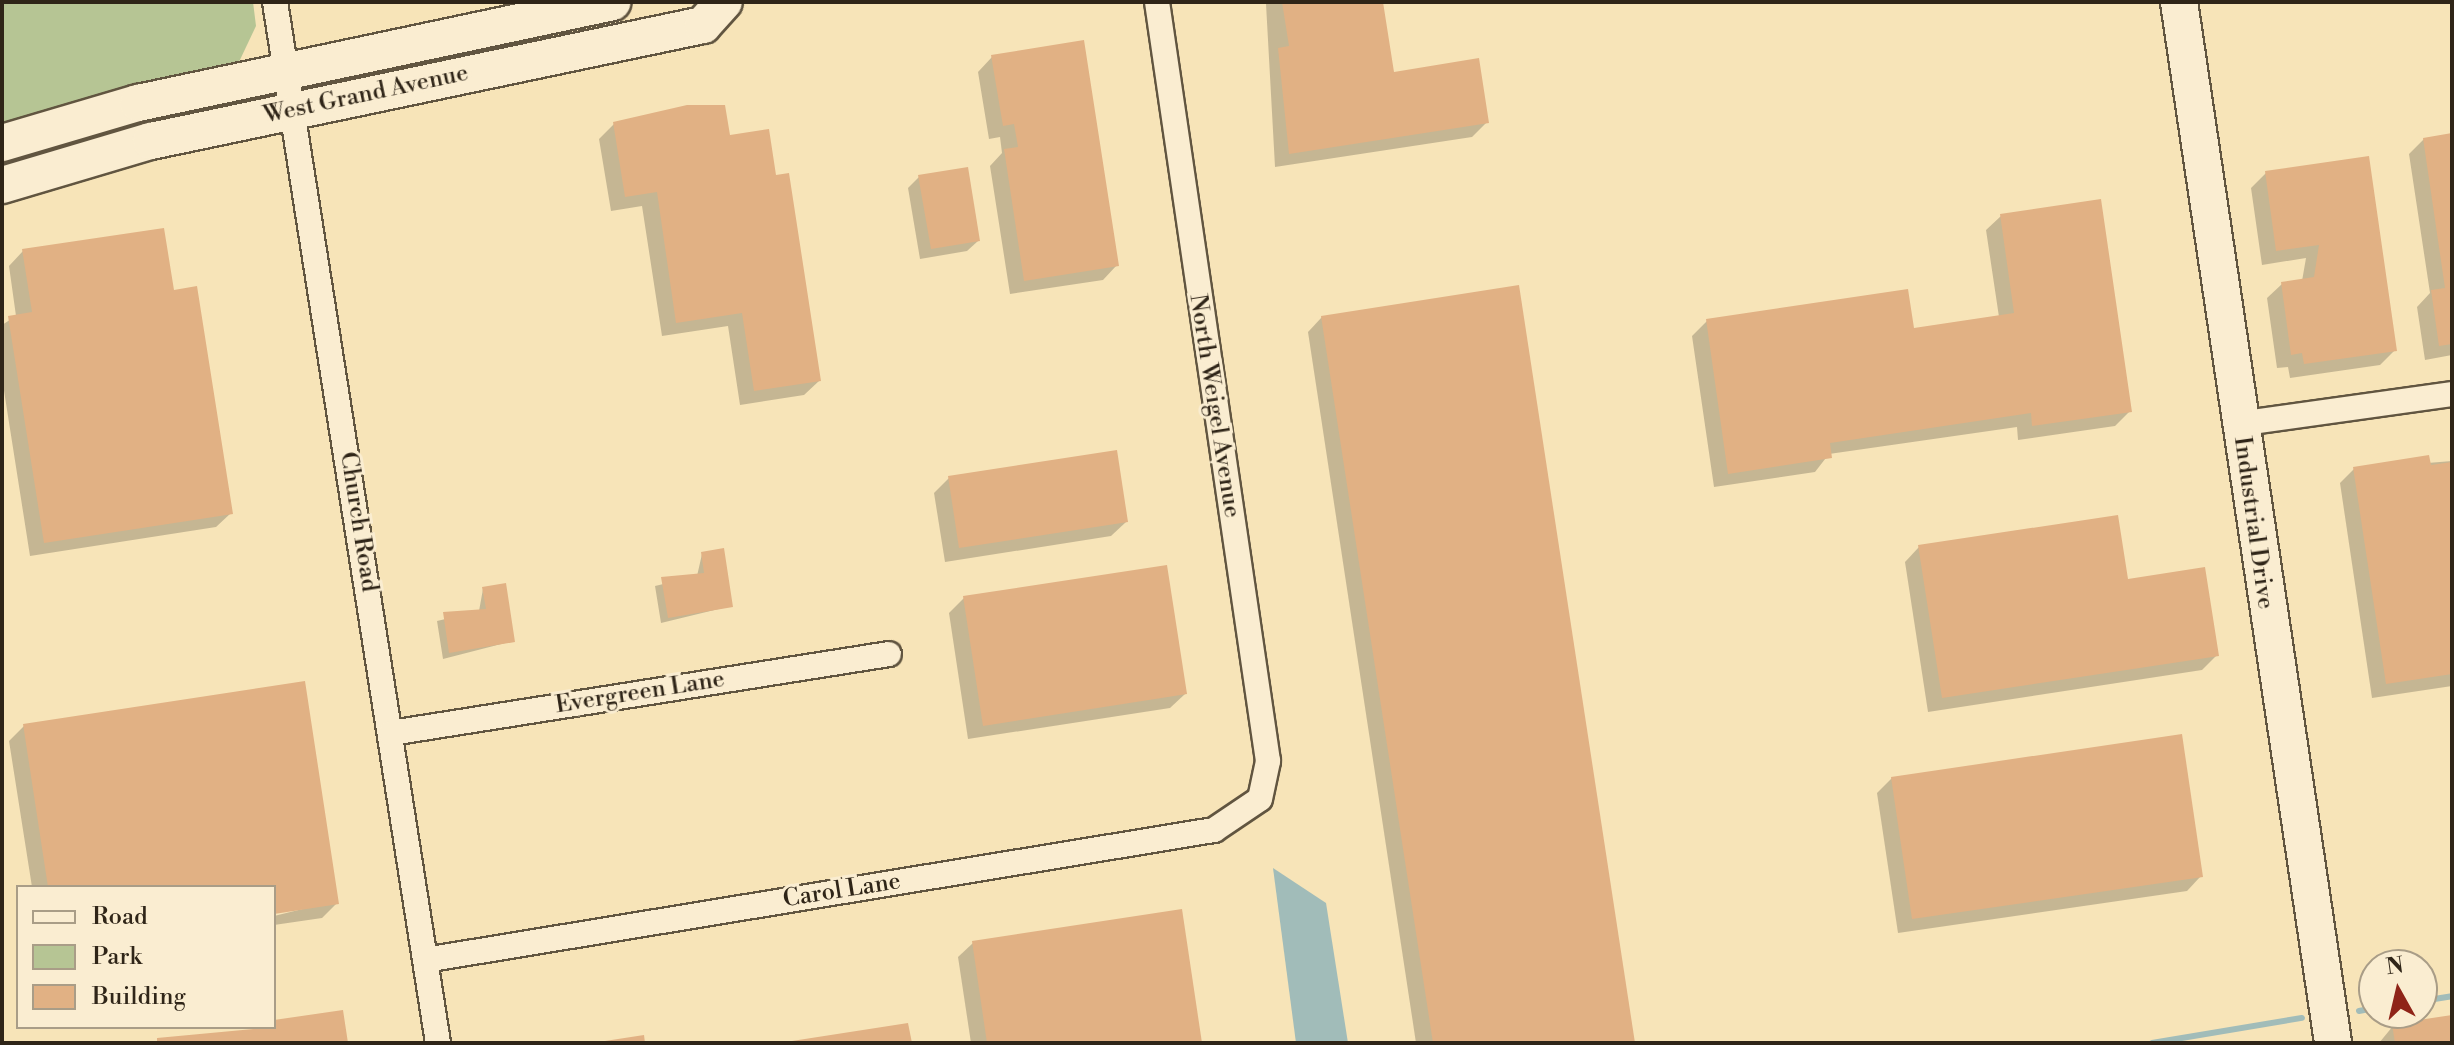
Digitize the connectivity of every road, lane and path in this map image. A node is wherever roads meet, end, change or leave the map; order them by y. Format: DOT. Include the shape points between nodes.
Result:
graph roads {
  1 [pos="275,2"];
  2 [pos="612,2"];
  3 [pos="724,2"];
  4 [pos="1157,2"];
  5 [pos="2179,2"];
  6 [pos="284,71"];
  7 [pos="290,111"];
  8 [pos="2,143"];
  9 [pos="2,185"];
  10 [pos="2452,394"];
  11 [pos="2238,424"];
  12 [pos="889,654"];
  13 [pos="391,733"];
  14 [pos="1251,805"];
  15 [pos="425,960"];
  16 [pos="438,1043"];
  17 [pos="2333,1043"];
  1 -- 6 [label="street, Church Road"];
  2 -- 6 [label="main road, West Grand Avenue"];
  3 -- 7 [label="main road, West Grand Avenue" via="703,25"];
  4 -- 14 [label="street, North Weigel Avenue" via="1268,761 1260,799"];
  5 -- 11 [label="main road, Industrial Drive"];
  6 -- 7 [label="street, Church Road"];
  6 -- 8 [label="main road, West Grand Avenue"];
  7 -- 9 [label="main road, West Grand Avenue" via="116,149"];
  7 -- 13 [label="street, Church Road"];
  10 -- 11 [label="street"];
  11 -- 17 [label="main road, Industrial Drive"];
  12 -- 13 [label="street, Evergreen Lane"];
  13 -- 15 [label="street, Church Road"];
  14 -- 15 [label="street, Carol Lane" via="1214,830"];
  15 -- 16 [label="street, Church Road"];
}
